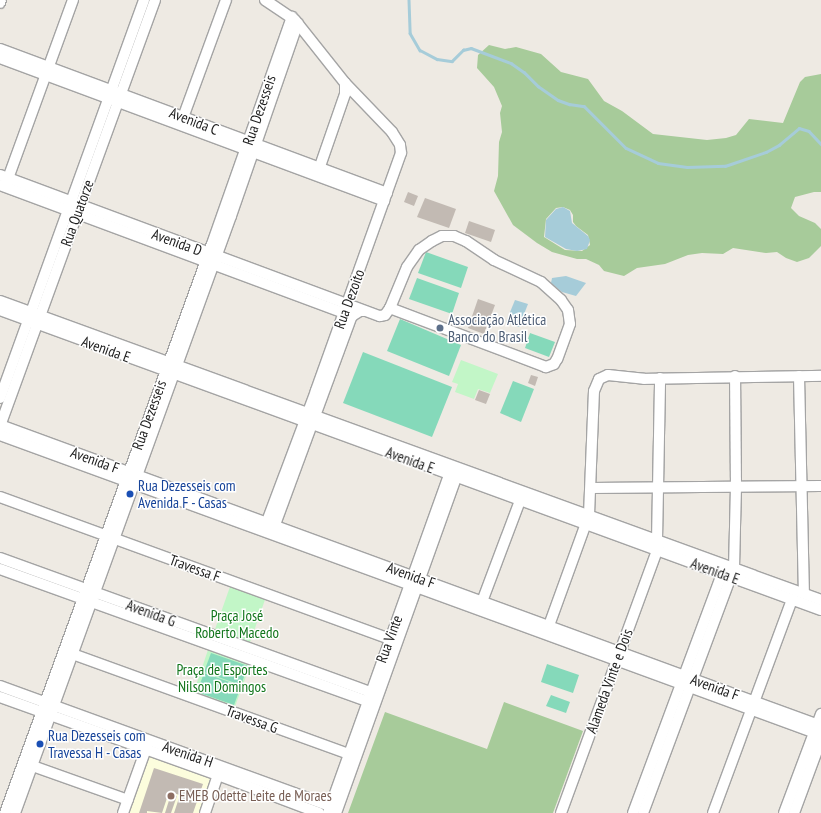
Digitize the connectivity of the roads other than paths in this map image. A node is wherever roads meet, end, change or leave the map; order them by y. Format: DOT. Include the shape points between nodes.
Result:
graph roads {
  1 [pos="73,0"];
  2 [pos="144,0"];
  3 [pos="155,0"];
  4 [pos="226,0"];
  5 [pos="265,0"];
  6 [pos="295,20"];
  7 [pos="0,49"];
  8 [pos="0,58"];
  9 [pos="48,70"];
  10 [pos="345,83"];
  11 [pos="115,96"];
  12 [pos="182,121"];
  13 [pos="250,147"];
  14 [pos="318,171"];
  15 [pos="3,182"];
  16 [pos="386,197"];
  17 [pos="74,209"];
  18 [pos="211,259"];
  19 [pos="0,300"];
  20 [pos="390,308"];
  21 [pos="0,310"];
  22 [pos="352,311"];
  23 [pos="34,318"];
  24 [pos="171,368"];
  25 [pos="735,376"];
  26 [pos="799,376"];
  27 [pos="821,376"];
  28 [pos="660,378"];
  29 [pos="0,398"];
  30 [pos="309,418"];
  31 [pos="0,425"];
  32 [pos="0,435"];
  33 [pos="454,472"];
  34 [pos="131,478"];
  35 [pos="802,486"];
  36 [pos="821,486"];
  37 [pos="736,487"];
  38 [pos="591,488"];
  39 [pos="658,488"];
  40 [pos="522,496"];
  41 [pos="0,497"];
  42 [pos="591,521"];
  43 [pos="269,528"];
  44 [pos="110,537"];
  45 [pos="657,545"];
  46 [pos="0,558"];
  47 [pos="0,569"];
  48 [pos="728,571"];
  49 [pos="42,578"];
  50 [pos="414,581"];
  51 [pos="804,593"];
  52 [pos="89,595"];
  53 [pos="792,599"];
  54 [pos="821,600"];
  55 [pos="481,605"];
  56 [pos="821,610"];
  57 [pos="550,631"];
  58 [pos="390,638"];
  59 [pos="68,652"];
  60 [pos="618,655"];
  61 [pos="686,681"];
  62 [pos="0,686"];
  63 [pos="0,696"];
  64 [pos="369,696"];
  65 [pos="752,705"];
  66 [pos="48,709"];
  67 [pos="821,714"];
  68 [pos="819,732"];
  69 [pos="147,745"];
  70 [pos="349,754"];
  71 [pos="28,764"];
  72 [pos="220,770"];
  73 [pos="128,800"];
  74 [pos="0,811"];
  75 [pos="331,811"];
  76 [pos="6,813"];
  77 [pos="16,813"];
  78 [pos="123,813"];
  79 [pos="205,813"];
  80 [pos="319,813"];
  81 [pos="561,813"];
  82 [pos="633,813"];
  83 [pos="643,813"];
  84 [pos="713,813"];
  85 [pos="784,813"];
  86 [pos="794,813"];
  1 -- 9 [label="street"];
  2 -- 11 [label="street, Rua Quatorze"];
  3 -- 11 [label="street, Rua Quatorze"];
  4 -- 12 [label="street"];
  5 -- 6 [label="street, Rua Dezoito"];
  6 -- 10 [label="street, Rua Dezoito"];
  6 -- 13 [label="street, Rua Dezesseis"];
  7 -- 9 [label="street, Avenida C"];
  8 -- 9 [label="street, Avenida C"];
  9 -- 11 [label="street, Avenida C"];
  9 -- 15 [label="street"];
  10 -- 14 [label="street" via="345,94"];
  10 -- 16 [label="street, Rua Dezoito" via="386,124 400,145 400,159"];
  11 -- 12 [label="street, Avenida C"];
  11 -- 17 [label="street, Rua Quatorze"];
  12 -- 13 [label="street, Avenida C"];
  13 -- 14 [label="street, Avenida C"];
  13 -- 18 [label="street, Rua Dezesseis"];
  14 -- 16 [label="street, Avenida C"];
  15 -- 17 [label="street, Avenida D"];
  16 -- 22 [label="street, Rua Dezoito"];
  17 -- 18 [label="street, Avenida D"];
  17 -- 23 [label="street, Rua Quatorze"];
  18 -- 22 [label="street, Avenida D"];
  18 -- 24 [label="street, Rua Dezesseis"];
  19 -- 23 [label="street, Avenida E"];
  20 -- 20 [label="street" via="407,267 419,250 442,236 451,236 466,241 494,260 541,282 564,305 570,316 570,324 557,360 546,367"];
  20 -- 22 [label="street, Avenida D" via="381,316"];
  21 -- 23 [label="street, Avenida E"];
  22 -- 30 [label="street, Rua Dezoito"];
  23 -- 24 [label="street, Avenida E"];
  23 -- 29 [label="street, Rua Quatorze"];
  23 -- 31 [label="street, Rua Quatorze"];
  24 -- 30 [label="street, Avenida E"];
  24 -- 34 [label="street, Rua Dezesseis"];
  25 -- 26 [label="street"];
  25 -- 28 [label="street"];
  25 -- 37 [label="street"];
  26 -- 27 [label="street"];
  26 -- 35 [label="street"];
  28 -- 38 [label="street" via="637,379 608,375 596,384"];
  28 -- 39 [label="street, Alameda Vinte e Dois"];
  30 -- 33 [label="street, Avenida E"];
  30 -- 33 [label="street, Avenida E" via="349,438"];
  30 -- 43 [label="street, Rua Dezoito"];
  31 -- 34 [label="street, Avenida F"];
  32 -- 34 [label="street, Avenida F"];
  33 -- 40 [label="street, Avenida E"];
  33 -- 50 [label="street, Rua Vinte"];
  34 -- 43 [label="street, Avenida F"];
  34 -- 44 [label="street, Rua Dezesseis"];
  35 -- 36 [label="street"];
  35 -- 37 [label="street"];
  35 -- 51 [label="street"];
  37 -- 39 [label="street"];
  37 -- 48 [label="street"];
  38 -- 39 [label="street"];
  38 -- 42 [label="street"];
  39 -- 45 [label="street, Alameda Vinte e Dois"];
  40 -- 42 [label="street, Avenida E"];
  40 -- 55 [label="street"];
  41 -- 44 [label="street, Travessa F"];
  42 -- 45 [label="street, Avenida E"];
  42 -- 57 [label="street"];
  43 -- 50 [label="street, Avenida F"];
  43 -- 50 [label="street, Avenida F" via="320,541"];
  44 -- 52 [label="street, Rua Dezesseis"];
  44 -- 58 [label="street, Travessa F"];
  45 -- 48 [label="street, Avenida E"];
  45 -- 60 [label="street, Alameda Vinte e Dois"];
  46 -- 49 [label="street, Avenida G"];
  47 -- 49 [label="street, Avenida G"];
  48 -- 51 [label="street, Avenida E"];
  48 -- 53 [label="street, Avenida E"];
  48 -- 61 [label="street"];
  49 -- 52 [label="street, Avenida G"];
  50 -- 55 [label="street, Avenida F"];
  50 -- 58 [label="street, Rua Vinte"];
  50 -- 75 [label="street, Rua Vinte"];
  51 -- 54 [label="street, Avenida E"];
  52 -- 59 [label="street, Rua Dezesseis"];
  52 -- 64 [label="street, Avenida G"];
  53 -- 56 [label="street, Avenida E"];
  53 -- 65 [label="street"];
  55 -- 57 [label="street, Avenida F"];
  57 -- 60 [label="street, Avenida F"];
  58 -- 64 [label="street, Rua Vinte"];
  59 -- 66 [label="street, Rua Dezesseis"];
  59 -- 70 [label="street, Travessa G"];
  60 -- 61 [label="street, Avenida F"];
  60 -- 81 [label="street, Alameda Vinte e Dois"];
  61 -- 65 [label="street, Avenida F"];
  61 -- 82 [label="street"];
  61 -- 83 [label="street"];
  62 -- 66 [label="street, Avenida H"];
  63 -- 66 [label="street, Avenida H"];
  64 -- 70 [label="street, Rua Vinte"];
  65 -- 68 [label="street, Avenida F"];
  65 -- 84 [label="street"];
  66 -- 69 [label="street, Avenida H"];
  66 -- 71 [label="street, Rua Dezesseis"];
  67 -- 68 [label="street"];
  68 -- 85 [label="street"];
  68 -- 86 [label="street"];
  69 -- 72 [label="street, Avenida H"];
  69 -- 73 [label="street"];
  70 -- 75 [label="street, Rua Vinte"];
  71 -- 73 [label="street"];
  71 -- 76 [label="street, Rua Dezesseis"];
  71 -- 77 [label="street, Rua Dezesseis"];
  72 -- 75 [label="street, Avenida H"];
  72 -- 79 [label="street"];
  72 -- 80 [label="street, Avenida H"];
  73 -- 78 [label="street"];
  74 -- 76 [label="street"];
}
